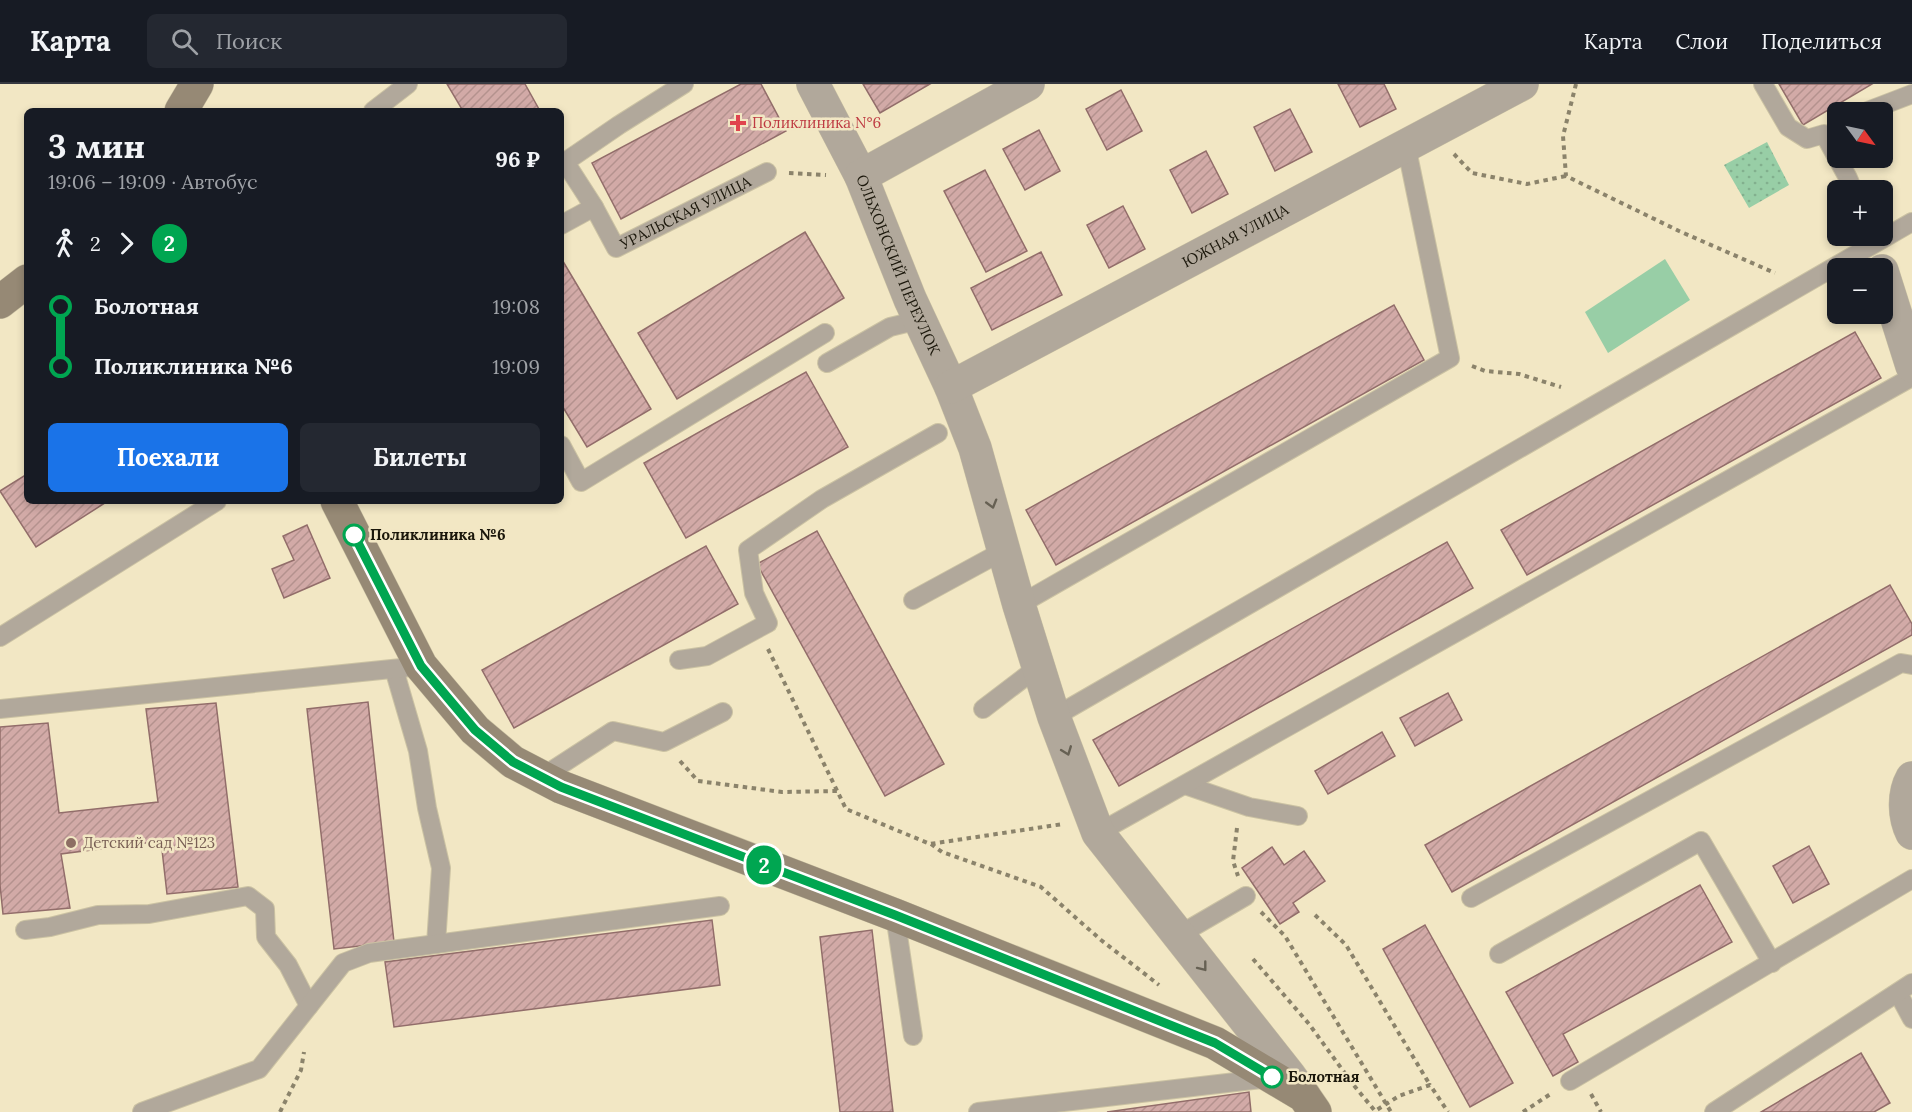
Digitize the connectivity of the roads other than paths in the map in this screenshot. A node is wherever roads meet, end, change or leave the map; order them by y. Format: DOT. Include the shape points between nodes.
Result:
graph roads {
  1 [pos="197,84"];
  2 [pos="208,84"];
  3 [pos="408,84"];
  4 [pos="684,84"];
  5 [pos="813,84"];
  6 [pos="1028,84"];
  7 [pos="1522,84"];
  8 [pos="1763,84"];
  9 [pos="1912,94"];
  10 [pos="1891,102"];
  11 [pos="183,108"];
  12 [pos="203,108"];
  13 [pos="378,108"];
  14 [pos="1827,132"];
  15 [pos="1419,138"];
  16 [pos="564,163"];
  17 [pos="564,165"];
  18 [pos="767,172"];
  19 [pos="861,176"];
  20 [pos="594,207"];
  21 [pos="1912,222"];
  22 [pos="564,223"];
  23 [pos="1877,255"];
  24 [pos="920,320"];
  25 [pos="825,333"];
  26 [pos="826,363"];
  27 [pos="1912,366"];
  28 [pos="1912,377"];
  29 [pos="951,387"];
  30 [pos="938,433"];
  31 [pos="564,451"];
  32 [pos="212,504"];
  33 [pos="338,504"];
  34 [pos="1005,550"];
  35 [pos="914,600"];
  36 [pos="1019,605"];
  37 [pos="0,637"];
  38 [pos="679,660"];
  39 [pos="1912,665"];
  40 [pos="407,667"];
  41 [pos="1038,667"];
  42 [pos="983,709"];
  43 [pos="0,710"];
  44 [pos="723,712"];
  45 [pos="1054,717"];
  46 [pos="542,777"];
  47 [pos="1912,778"];
  48 [pos="1185,785"];
  49 [pos="1298,816"];
  50 [pos="1912,833"];
  51 [pos="1098,834"];
  52 [pos="1912,879"];
  53 [pos="1246,896"];
  54 [pos="1471,898"];
  55 [pos="720,906"];
  56 [pos="895,915"];
  57 [pos="25,930"];
  58 [pos="1179,935"];
  59 [pos="436,944"];
  60 [pos="1499,954"];
  61 [pos="1772,963"];
  62 [pos="1905,988"];
  63 [pos="309,1006"];
  64 [pos="1912,1019"];
  65 [pos="913,1036"];
  66 [pos="1272,1077"];
  67 [pos="1570,1081"];
  68 [pos="1310,1104"];
  69 [pos="142,1112"];
  70 [pos="978,1112"];
  71 [pos="1714,1112"];
  1 -- 11 [label="street"];
  2 -- 12 [label="street"];
  3 -- 13 [label="lane"];
  4 -- 16 [label="lane"];
  5 -- 19 [label="street, ОЛЬХОНСКИЙ ПЕРЕУЛОК"];
  6 -- 19 [label="street"];
  7 -- 15 [label="street, ЮЖНАЯ УЛИЦА"];
  8 -- 14 [label="lane" via="1788,127 1807,139"];
  9 -- 10 [label="lane"];
  15 -- 29 [label="street, ЮЖНАЯ УЛИЦА"];
  15 -- 36 [label="lane" via="1450,358"];
  17 -- 20 [label="lane"];
  18 -- 20 [label="lane, УРАЛЬСКАЯ УЛИЦА" via="616,248"];
  19 -- 24 [label="street, ОЛЬХОНСКИЙ ПЕРЕУЛОК"];
  20 -- 22 [label="lane"];
  21 -- 23 [label="lane"];
  23 -- 27 [label="street"];
  23 -- 45 [label="lane" via="1803,285"];
  24 -- 26 [label="lane" via="890,327"];
  24 -- 29 [label="street, ОЛЬХОНСКИЙ ПЕРЕУЛОК"];
  25 -- 31 [label="lane" via="581,482"];
  28 -- 48 [label="lane"];
  29 -- 34 [label="street, ОЛЬХОНСКИЙ ПЕРЕУЛОК, one-way" via="975,448"];
  30 -- 38 [label="lane" via="822,499 747,550 754,593 768,623 707,656"];
  32 -- 37 [label="lane"];
  33 -- 40 [label="street"];
  34 -- 35 [label="lane"];
  34 -- 36 [label="street, ОЛЬХОНСКИЙ ПЕРЕУЛОК"];
  36 -- 41 [label="street, ОЛЬХОНСКИЙ ПЕРЕУЛОК"];
  39 -- 54 [label="lane" via="1901,663"];
  40 -- 43 [label="lane"];
  40 -- 46 [label="street" via="513,762"];
  40 -- 59 [label="lane" via="427,808 441,868"];
  41 -- 42 [label="lane"];
  41 -- 45 [label="street, ОЛЬХОНСКИЙ ПЕРЕУЛОК"];
  44 -- 46 [label="lane" via="664,742 614,731"];
  45 -- 51 [label="street, ОЛЬХОНСКИЙ ПЕРЕУЛОК, one-way"];
  46 -- 56 [label="street"];
  47 -- 50 [label="street" via="1906,821"];
  48 -- 49 [label="lane" via="1249,807"];
  48 -- 51 [label="lane"];
  51 -- 58 [label="street, ОЛЬХОНСКИЙ ПЕРЕУЛОК"];
  52 -- 61 [label="lane"];
  53 -- 58 [label="lane"];
  55 -- 59 [label="lane"];
  56 -- 65 [label="lane"];
  56 -- 66 [label="street" via="1215,1043"];
  57 -- 63 [label="lane" via="98,915 150,914 248,896 265,909 266,937 288,964"];
  58 -- 68 [label="street, ОЛЬХОНСКИЙ ПЕРЕУЛОК, one-way"];
  59 -- 63 [label="lane" via="369,953 343,963"];
  60 -- 61 [label="lane" via="1701,841"];
  61 -- 67 [label="lane"];
  62 -- 64 [label="lane"];
  62 -- 71 [label="lane"];
  63 -- 69 [label="lane" via="259,1069"];
  66 -- 68 [label="street"];
  66 -- 70 [label="lane"];
}
